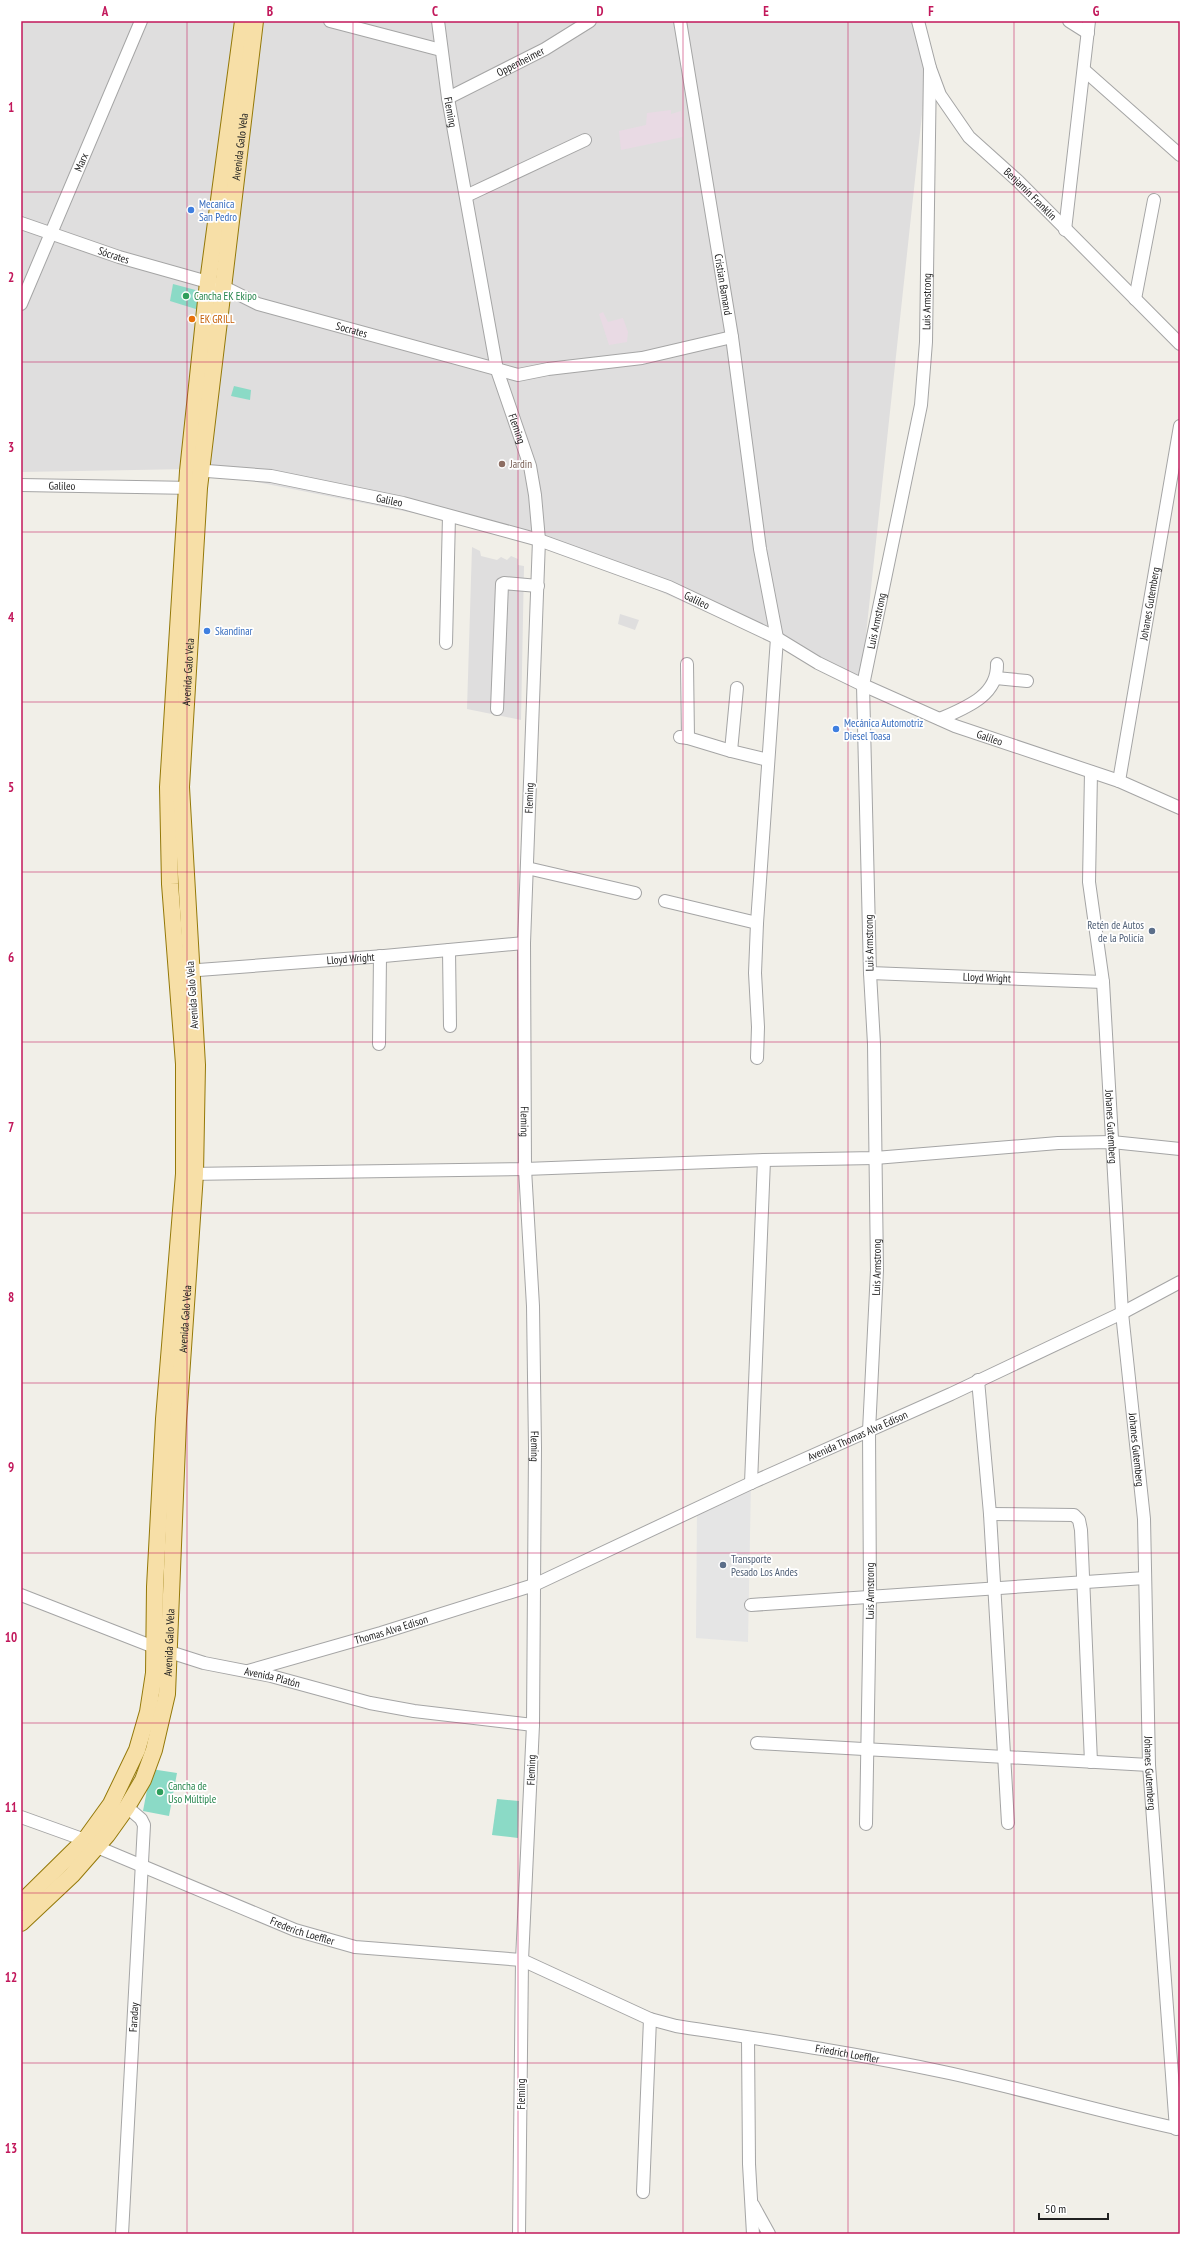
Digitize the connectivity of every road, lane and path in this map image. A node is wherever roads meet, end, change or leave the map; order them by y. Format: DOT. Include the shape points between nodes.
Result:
graph roads {
  1 [pos="141,21"];
  2 [pos="243,21"];
  3 [pos="255,21"];
  4 [pos="330,21"];
  5 [pos="438,21"];
  6 [pos="590,21"];
  7 [pos="680,21"];
  8 [pos="918,21"];
  9 [pos="1070,21"];
  10 [pos="1089,21"];
  11 [pos="1088,33"];
  12 [pos="441,50"];
  13 [pos="930,68"];
  14 [pos="1084,70"];
  15 [pos="448,98"];
  16 [pos="585,140"];
  17 [pos="1180,155"];
  18 [pos="466,196"];
  19 [pos="1154,200"];
  20 [pos="21,223"];
  21 [pos="1065,230"];
  22 [pos="52,234"];
  23 [pos="215,284"];
  24 [pos="1135,299"];
  25 [pos="21,304"];
  26 [pos="732,337"];
  27 [pos="1180,344"];
  28 [pos="497,370"];
  29 [pos="1180,426"];
  30 [pos="195,470"];
  31 [pos="21,485"];
  32 [pos="193,488"];
  33 [pos="449,516"];
  34 [pos="539,540"];
  35 [pos="538,586"];
  36 [pos="777,638"];
  37 [pos="446,643"];
  38 [pos="687,664"];
  39 [pos="997,664"];
  40 [pos="996,678"];
  41 [pos="1027,682"];
  42 [pos="863,685"];
  43 [pos="737,688"];
  44 [pos="497,709"];
  45 [pos="940,718"];
  46 [pos="731,751"];
  47 [pos="768,760"];
  48 [pos="1092,772"];
  49 [pos="1119,781"];
  50 [pos="1180,808"];
  51 [pos="527,868"];
  52 [pos="635,893"];
  53 [pos="665,901"];
  54 [pos="757,923"];
  55 [pos="524,943"];
  56 [pos="450,950"];
  57 [pos="380,956"];
  58 [pos="184,972"];
  59 [pos="870,973"];
  60 [pos="1103,982"];
  61 [pos="450,1026"];
  62 [pos="379,1044"];
  63 [pos="757,1058"];
  64 [pos="1112,1142"];
  65 [pos="1180,1149"];
  66 [pos="875,1158"];
  67 [pos="764,1160"];
  68 [pos="525,1169"];
  69 [pos="189,1174"];
  70 [pos="1180,1282"];
  71 [pos="1122,1313"];
  72 [pos="978,1380"];
  73 [pos="869,1431"];
  74 [pos="751,1483"];
  75 [pos="990,1514"];
  76 [pos="1145,1578"];
  77 [pos="1083,1581"];
  78 [pos="534,1585"];
  79 [pos="994,1588"];
  80 [pos="21,1595"];
  81 [pos="870,1596"];
  82 [pos="750,1605"];
  83 [pos="162,1649"];
  84 [pos="248,1671"];
  85 [pos="533,1725"];
  86 [pos="757,1743"];
  87 [pos="867,1749"];
  88 [pos="1004,1757"];
  89 [pos="1091,1762"];
  90 [pos="1149,1765"];
  91 [pos="127,1808"];
  92 [pos="21,1817"];
  93 [pos="1008,1823"];
  94 [pos="866,1824"];
  95 [pos="91,1844"];
  96 [pos="142,1866"];
  97 [pos="21,1903"];
  98 [pos="21,1923"];
  99 [pos="522,1960"];
  100 [pos="650,2019"];
  101 [pos="748,2038"];
  102 [pos="1178,2129"];
  103 [pos="643,2192"];
  104 [pos="752,2204"];
  105 [pos="122,2234"];
  106 [pos="519,2234"];
  107 [pos="753,2234"];
  108 [pos="769,2234"];
  1 -- 22 [label="street, Marx"];
  2 -- 23 [label="main road, Avenida Galo Vela"];
  3 -- 23 [label="main road, Avenida Galo Vela"];
  4 -- 12 [label="street"];
  5 -- 12 [label="street, Fleming"];
  6 -- 15 [label="street, Oppenheimer" via="545,49"];
  7 -- 26 [label="street, Cristian Bamand"];
  8 -- 13 [label="street, Benjamín Franklin"];
  9 -- 11 [label="street"];
  10 -- 11 [label="street"];
  11 -- 14 [label="street"];
  12 -- 15 [label="street, Fleming"];
  13 -- 21 [label="street, Benjamín Franklin" via="940,95 969,137"];
  13 -- 42 [label="street, Luis Armstrong" via="926,342 921,405"];
  14 -- 17 [label="street"];
  14 -- 21 [label="street"];
  15 -- 18 [label="street, Fleming"];
  16 -- 18 [label="street"];
  18 -- 28 [label="street, Fleming"];
  19 -- 24 [label="street"];
  20 -- 22 [label="street, Sócrates"];
  21 -- 24 [label="street, Benjamín Franklin"];
  22 -- 23 [label="street, Sócrates" via="118,257"];
  22 -- 25 [label="street, Marx"];
  23 -- 28 [label="street, Socrates" via="258,304"];
  23 -- 30 [label="main road, Avenida Galo Vela"];
  24 -- 27 [label="street, Benjamín Franklin"];
  26 -- 28 [label="street, Socrates" via="642,358 518,375"];
  26 -- 36 [label="street, Cristian Bamand" via="760,549"];
  28 -- 34 [label="street, Fleming" via="530,466"];
  29 -- 49 [label="street, Johanes Gutemberg"];
  30 -- 32 [label="main road, Avenida Galo Vela"];
  30 -- 33 [label="street, Galileo" via="271,476 402,503"];
  31 -- 32 [label="street, Galileo"];
  32 -- 58 [label="main road, Avenida Galo Vela" via="170,884"];
  33 -- 34 [label="street, Galileo"];
  33 -- 37 [label="street"];
  34 -- 35 [label="street, Fleming"];
  34 -- 36 [label="street, Galileo" via="669,587"];
  35 -- 44 [label="street" via="504,582 502,584"];
  35 -- 51 [label="street, Fleming"];
  36 -- 42 [label="street, Galileo" via="818,663"];
  36 -- 47 [label="street, Cristian Bamand"];
  38 -- 46 [label="street" via="684,737"];
  39 -- 40 [label="street"];
  40 -- 41 [label="street"];
  40 -- 45 [label="street" via="974,703"];
  42 -- 45 [label="street, Galileo"];
  42 -- 59 [label="street, Luis Armstrong"];
  43 -- 46 [label="street"];
  45 -- 48 [label="street, Galileo"];
  46 -- 47 [label="street"];
  47 -- 54 [label="street, Cristian Bamand"];
  48 -- 49 [label="street, Galileo"];
  48 -- 60 [label="street, Johanes Gutemberg" via="1089,882"];
  49 -- 50 [label="street, Galileo"];
  51 -- 52 [label="street"];
  51 -- 55 [label="street, Fleming"];
  53 -- 54 [label="street"];
  54 -- 63 [label="street, Cristian Bamand"];
  55 -- 56 [label="street, Lloyd Wright"];
  55 -- 68 [label="street, Fleming"];
  56 -- 57 [label="street, Lloyd Wright"];
  56 -- 61 [label="street"];
  57 -- 58 [label="street, Lloyd Wright"];
  57 -- 62 [label="street"];
  58 -- 69 [label="main road, Avenida Galo Vela" via="197,1065"];
  59 -- 60 [label="street, Lloyd Wright"];
  59 -- 66 [label="street, Luis Armstrong" via="874,1044"];
  60 -- 64 [label="street, Johanes Gutemberg"];
  64 -- 65 [label="street"];
  64 -- 66 [label="street" via="1058,1143"];
  64 -- 71 [label="street, Johanes Gutemberg"];
  66 -- 67 [label="street"];
  66 -- 73 [label="street, Luis Armstrong" via="877,1270"];
  67 -- 68 [label="street"];
  67 -- 74 [label="street"];
  68 -- 69 [label="street"];
  68 -- 78 [label="street, Fleming" via="533,1306"];
  69 -- 83 [label="main road, Avenida Galo Vela" via="171,1420"];
  70 -- 71 [label="street, Avenida Thomas Alva Edison"];
  71 -- 72 [label="street, Avenida Thomas Alva Edison"];
  71 -- 76 [label="street, Johanes Gutemberg" via="1144,1519"];
  72 -- 73 [label="street, Avenida Thomas Alva Edison"];
  72 -- 75 [label="street"];
  73 -- 74 [label="street, Avenida Thomas Alva Edison"];
  73 -- 81 [label="street, Luis Armstrong"];
  74 -- 78 [label="street, Avenida Thomas Alva Edison"];
  75 -- 77 [label="street" via="1074,1515 1079,1520 1081,1530"];
  75 -- 79 [label="street"];
  76 -- 77 [label="street"];
  76 -- 90 [label="street, Johanes Gutemberg"];
  77 -- 79 [label="street"];
  77 -- 89 [label="street"];
  78 -- 84 [label="street, Thomas Alva Edison"];
  78 -- 85 [label="street, Fleming"];
  79 -- 81 [label="street"];
  79 -- 88 [label="street"];
  80 -- 83 [label="street, Avenida Platón"];
  81 -- 82 [label="street"];
  81 -- 87 [label="street, Luis Armstrong"];
  83 -- 84 [label="street, Avenida Platón" via="204,1663"];
  83 -- 91 [label="main road, Avenida Galo Vela" via="167,1694 159,1735 143,1780"];
  83 -- 95 [label="main road, Avenida Galo Vela" via="154,1673 148,1712 136,1750"];
  84 -- 85 [label="street, Avenida Platón" via="374,1704"];
  85 -- 99 [label="street, Fleming"];
  86 -- 87 [label="street"];
  87 -- 88 [label="street"];
  87 -- 94 [label="street, Luis Armstrong"];
  88 -- 89 [label="street"];
  88 -- 93 [label="street"];
  89 -- 90 [label="street"];
  90 -- 102 [label="street, Johanes Gutemberg"];
  91 -- 95 [label="main road, Avenida Galo Vela"];
  91 -- 96 [label="street, Faraday" via="141,1819 144,1825"];
  92 -- 95 [label="street, Frederich Loeffler"];
  95 -- 96 [label="street, Frederich Loeffler"];
  95 -- 97 [label="main road, Avenida Galo Vela"];
  95 -- 98 [label="main road, Avenida Galo Vela" via="72,1875"];
  96 -- 99 [label="street, Frederich Loeffler" via="295,1930 356,1947"];
  96 -- 105 [label="street, Faraday"];
  99 -- 100 [label="street, Friedrich Loeffler"];
  99 -- 106 [label="street, Fleming"];
  100 -- 101 [label="street, Friedrich Loeffler"];
  100 -- 103 [label="street"];
  101 -- 102 [label="street, Friedrich Loeffler" via="856,2054 944,2072"];
  101 -- 104 [label="street" via="749,2164"];
  104 -- 107 [label="street"];
  104 -- 108 [label="street"];
}
